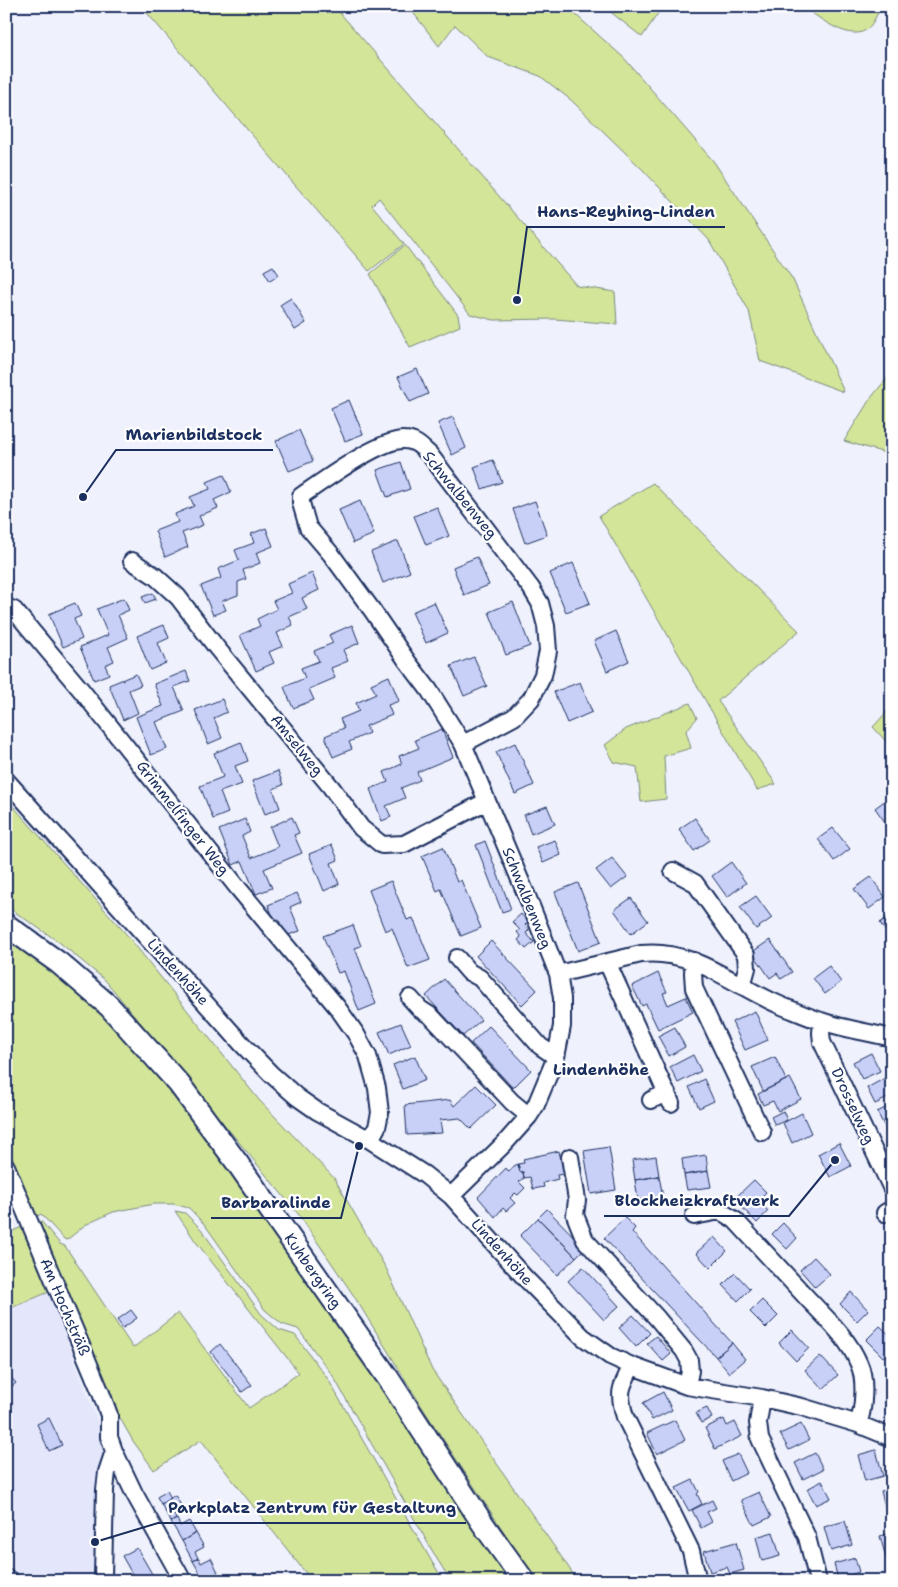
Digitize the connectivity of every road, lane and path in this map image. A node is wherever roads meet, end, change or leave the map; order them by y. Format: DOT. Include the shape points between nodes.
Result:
graph roads {
  1 [pos="132,561"];
  2 [pos="6,607"];
  3 [pos="463,744"];
  4 [pos="6,780"];
  5 [pos="487,801"];
  6 [pos="673,871"];
  7 [pos="6,925"];
  8 [pos="457,958"];
  9 [pos="694,961"];
  10 [pos="607,962"];
  11 [pos="558,974"];
  12 [pos="742,986"];
  13 [pos="410,998"];
  14 [pos="822,1022"];
  15 [pos="892,1038"];
  16 [pos="556,1057"];
  17 [pos="651,1100"];
  18 [pos="529,1116"];
  19 [pos="762,1132"];
  20 [pos="370,1140"];
  21 [pos="570,1157"];
  22 [pos="6,1166"];
  23 [pos="892,1189"];
  24 [pos="451,1196"];
  25 [pos="694,1216"];
  26 [pos="632,1366"];
  27 [pos="688,1386"];
  28 [pos="762,1398"];
  29 [pos="858,1424"];
  30 [pos="892,1438"];
  31 [pos="114,1451"];
  32 [pos="6,1578"];
  33 [pos="12,1581"];
  34 [pos="102,1581"];
  35 [pos="183,1581"];
  36 [pos="524,1581"];
  37 [pos="698,1581"];
  38 [pos="818,1581"];
  1 -- 5 [label="street, Amselweg" via="178,597 361,828 382,845 404,844"];
  2 -- 20 [label="street, Grimmelfinger Weg" via="14,610 82,691 356,1034 368,1056 377,1088 380,1113"];
  3 -- 3 [label="street, Schwalbenweg" via="372,610 308,527 301,503 302,496 351,462 386,444 404,439 418,443 430,455 516,566 540,603 546,626 548,651 543,675 531,699 514,717"];
  3 -- 5 [label="street, Schwalbenweg"];
  4 -- 20 [label="street, Lindenhöhe" via="271,1074 297,1097"];
  5 -- 11 [label="street, Schwalbenweg"];
  6 -- 12 [label="street" via="695,884 746,955 748,968"];
  7 -- 36 [label="main road, Kuhbergring" via="59,963 109,1006 179,1084 388,1378"];
  8 -- 16 [label="street" via="469,972 480,978 540,1046"];
  9 -- 10 [label="street" via="654,953"];
  9 -- 12 [label="street"];
  9 -- 19 [label="street" via="694,988 746,1112"];
  10 -- 11 [label="street"];
  10 -- 17 [label="street" via="669,1098"];
  11 -- 16 [label="street, Schwalbenweg" via="562,1026"];
  12 -- 14 [label="street"];
  13 -- 18 [label="street"];
  14 -- 15 [label="street"];
  14 -- 23 [label="street, Drosselweg" via="822,1042"];
  16 -- 18 [label="street, Schwalbenweg"];
  18 -- 24 [label="street, Schwalbenweg"];
  20 -- 24 [label="street, Lindenhöhe"];
  21 -- 27 [label="street" via="577,1200 576,1215 585,1240 684,1352 689,1360"];
  22 -- 31 [label="street, Am Hochsträß" via="101,1393 109,1415 109,1437"];
  24 -- 26 [label="street, Lindenhöhe" via="582,1337"];
  25 -- 29 [label="street" via="720,1211 735,1220 854,1352 864,1380"];
  26 -- 27 [label="street, Lindenhöhe"];
  26 -- 37 [label="street" via="622,1384 620,1401 691,1551"];
  27 -- 28 [label="street, Lindenhöhe"];
  28 -- 29 [label="street, Lindenhöhe"];
  28 -- 38 [label="street" via="758,1424 760,1439 807,1537"];
  29 -- 30 [label="street, Lindenhöhe"];
  31 -- 34 [label="street, Am Hochsträß" via="105,1490"];
  31 -- 35 [label="street, Am Hochsträß"];
  32 -- 33 [label="street"];
}
